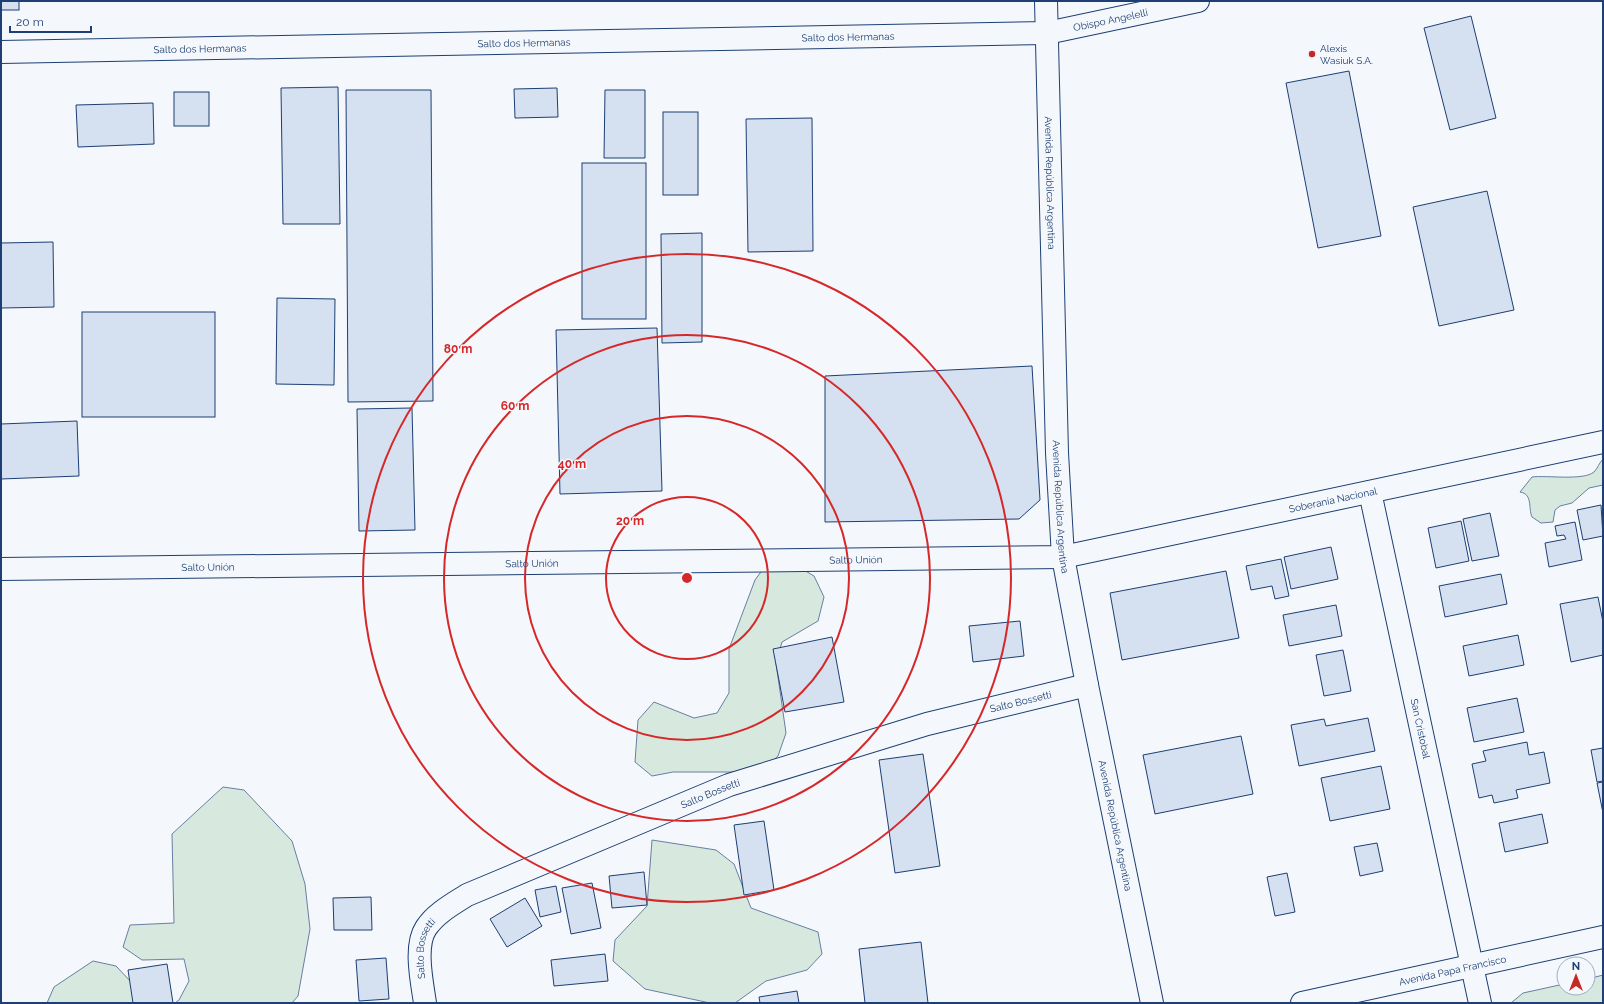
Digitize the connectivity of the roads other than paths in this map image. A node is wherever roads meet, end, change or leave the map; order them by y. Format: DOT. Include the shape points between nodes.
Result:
graph roads {
  1 [pos="1046,1"];
  2 [pos="1198,1"];
  3 [pos="1047,33"];
  4 [pos="1,52"];
  5 [pos="1603,442"];
  6 [pos="1370,492"];
  7 [pos="1063,557"];
  8 [pos="1,569"];
  9 [pos="1087,685"];
  10 [pos="1603,938"];
  11 [pos="1473,965"];
  12 [pos="425,1003"];
  13 [pos="1152,1003"];
  14 [pos="1302,1003"];
  15 [pos="1480,1003"];
  1 -- 3 [label="street, Avenida República Argentina"];
  2 -- 3 [label="street, Obispo Angelelli"];
  3 -- 4 [label="street, Salto dos Hermanas"];
  3 -- 7 [label="street, Avenida República Argentina" via="1057,452"];
  5 -- 6 [label="street, Soberanía Nacional"];
  6 -- 7 [label="street, Soberanía Nacional"];
  6 -- 11 [label="street, San Cristobal"];
  7 -- 8 [label="street, Salto Unión"];
  7 -- 9 [label="street, Avenida República Argentina"];
  9 -- 12 [label="street, Salto Bossetti" via="927,724 729,785 467,895 444,910 426,928 419,954"];
  9 -- 13 [label="street, Avenida República Argentina"];
  10 -- 11 [label="street, Avenida Papa Francisco"];
  11 -- 14 [label="street, Avenida Papa Francisco"];
  11 -- 15 [label="street, San Cristobal"];
}
